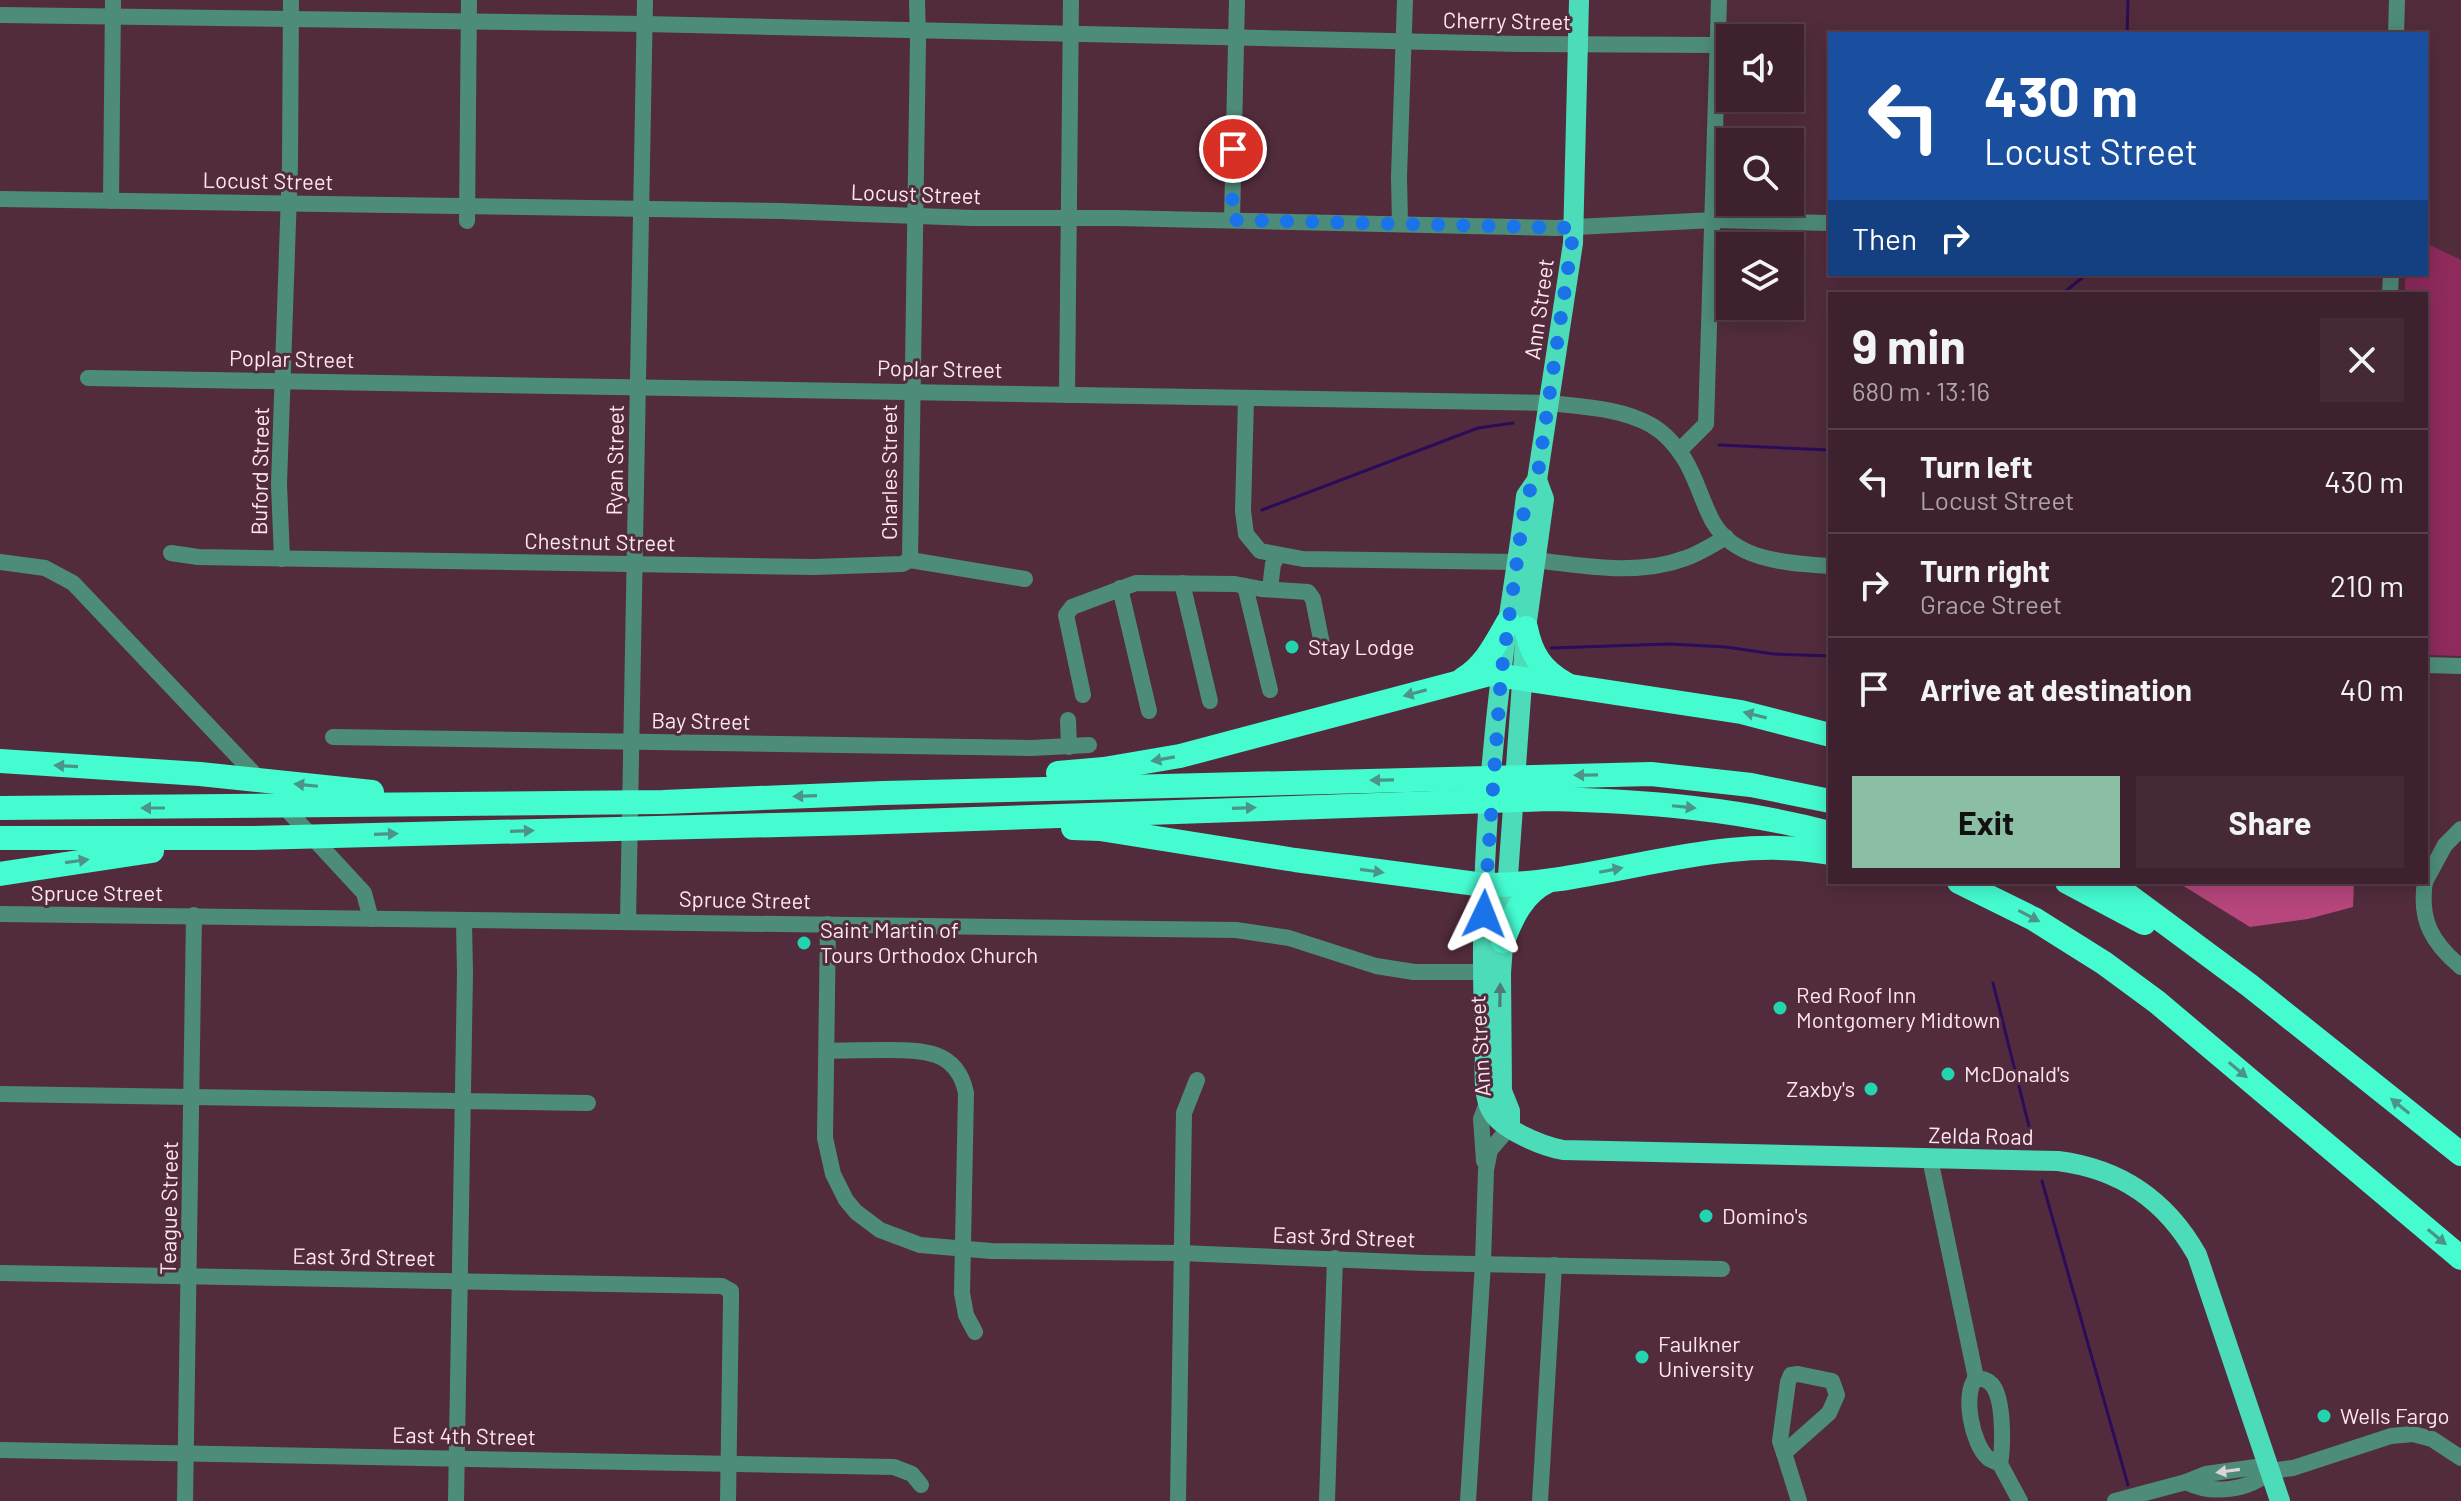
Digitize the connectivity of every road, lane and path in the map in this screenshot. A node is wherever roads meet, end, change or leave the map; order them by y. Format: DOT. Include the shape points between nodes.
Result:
graph roads {
  1 [pos="291,0"];
  2 [pos="469,0"];
  3 [pos="645,0"];
  4 [pos="917,0"];
  5 [pos="1071,0"];
  6 [pos="1237,0"];
  7 [pos="1405,0"];
  8 [pos="1579,0"];
  9 [pos="1719,0"];
  10 [pos="2397,0"];
  11 [pos="113,8"];
  12 [pos="0,15"];
  13 [pos="290,19"];
  14 [pos="468,22"];
  15 [pos="645,24"];
  16 [pos="1718,24"];
  17 [pos="918,29"];
  18 [pos="2396,32"];
  19 [pos="1070,33"];
  20 [pos="1236,37"];
  21 [pos="1403,41"];
  22 [pos="1578,45"];
  23 [pos="1716,45"];
  24 [pos="1716,103"];
  25 [pos="0,199"];
  26 [pos="111,201"];
  27 [pos="288,203"];
  28 [pos="641,209"];
  29 [pos="467,214"];
  30 [pos="914,216"];
  31 [pos="1068,219"];
  32 [pos="1232,220"];
  33 [pos="1714,220"];
  34 [pos="1828,223"];
  35 [pos="1400,224"];
  36 [pos="1574,228"];
  37 [pos="88,378"];
  38 [pos="283,381"];
  39 [pos="639,387"];
  40 [pos="911,391"];
  41 [pos="1067,395"];
  42 [pos="1246,399"];
  43 [pos="1549,403"];
  44 [pos="1679,451"];
  45 [pos="1726,537"];
  46 [pos="171,553"];
  47 [pos="1285,557"];
  48 [pos="282,559"];
  49 [pos="910,560"];
  50 [pos="1526,561"];
  51 [pos="0,562"];
  52 [pos="636,565"];
  53 [pos="1828,566"];
  54 [pos="1025,579"];
  55 [pos="1182,583"];
  56 [pos="1245,586"];
  57 [pos="1120,588"];
  58 [pos="1270,589"];
  59 [pos="1517,625"];
  60 [pos="1322,644"];
  61 [pos="2428,665"];
  62 [pos="2461,666"];
  63 [pos="1511,677"];
  64 [pos="1456,682"];
  65 [pos="1572,687"];
  66 [pos="1270,690"];
  67 [pos="1083,695"];
  68 [pos="1210,701"];
  69 [pos="1149,711"];
  70 [pos="1068,720"];
  71 [pos="1828,734"];
  72 [pos="333,737"];
  73 [pos="632,742"];
  74 [pos="1089,745"];
  75 [pos="1069,747"];
  76 [pos="0,761"];
  77 [pos="1551,787"];
  78 [pos="1458,790"];
  79 [pos="883,793"];
  80 [pos="412,800"];
  81 [pos="1828,801"];
  82 [pos="0,808"];
  83 [pos="858,823"];
  84 [pos="2461,829"];
  85 [pos="1828,832"];
  86 [pos="0,838"];
  87 [pos="252,838"];
  88 [pos="1828,853"];
  89 [pos="0,874"];
  90 [pos="2428,877"];
  91 [pos="1554,879"];
  92 [pos="1963,884"];
  93 [pos="2071,884"];
  94 [pos="2113,884"];
  95 [pos="2426,884"];
  96 [pos="1495,885"];
  97 [pos="0,914"];
  98 [pos="194,915"];
  99 [pos="371,919"];
  100 [pos="464,921"];
  101 [pos="628,921"];
  102 [pos="828,924"];
  103 [pos="1503,941"];
  104 [pos="2461,967"];
  105 [pos="1484,972"];
  106 [pos="2249,985"];
  107 [pos="827,1051"];
  108 [pos="1197,1080"];
  109 [pos="0,1094"];
  110 [pos="192,1097"];
  111 [pos="1488,1100"];
  112 [pos="463,1101"];
  113 [pos="588,1103"];
  114 [pos="1510,1127"];
  115 [pos="2461,1154"];
  116 [pos="1930,1159"];
  117 [pos="1485,1172"];
  118 [pos="964,1249"];
  119 [pos="1181,1253"];
  120 [pos="1335,1258"];
  121 [pos="2461,1258"];
  122 [pos="1483,1263"];
  123 [pos="1554,1265"];
  124 [pos="1722,1269"];
  125 [pos="0,1273"];
  126 [pos="189,1276"];
  127 [pos="460,1280"];
  128 [pos="975,1332"];
  129 [pos="1976,1378"];
  130 [pos="0,1450"];
  131 [pos="1784,1453"];
  132 [pos="186,1454"];
  133 [pos="457,1458"];
  134 [pos="2461,1458"];
  135 [pos="728,1464"];
  136 [pos="2000,1464"];
  137 [pos="2270,1471"];
  138 [pos="921,1485"];
  139 [pos="185,1501"];
  140 [pos="456,1501"];
  141 [pos="728,1501"];
  142 [pos="1178,1501"];
  143 [pos="1327,1501"];
  144 [pos="1468,1501"];
  145 [pos="1540,1501"];
  146 [pos="1799,1501"];
  147 [pos="2020,1501"];
  148 [pos="2115,1501"];
  149 [pos="2280,1501"];
  1 -- 13 [label="street, Buford Street"];
  2 -- 14 [label="street"];
  3 -- 15 [label="street, Ryan Street"];
  4 -- 17 [label="street, Charles Street"];
  5 -- 19 [label="street"];
  6 -- 20 [label="street"];
  7 -- 21 [label="street"];
  8 -- 22 [label="main road, Ann Street"];
  9 -- 16 [label="street"];
  10 -- 18 [label="street"];
  11 -- 12 [label="street, Cherry Street"];
  11 -- 13 [label="street, Cherry Street"];
  11 -- 26 [label="street"];
  13 -- 14 [label="street, Cherry Street"];
  13 -- 27 [label="street, Buford Street"];
  14 -- 15 [label="street, Cherry Street"];
  14 -- 29 [label="street"];
  15 -- 17 [label="street, Cherry Street"];
  15 -- 28 [label="street, Ryan Street"];
  17 -- 19 [label="street, Cherry Street"];
  17 -- 30 [label="street, Charles Street"];
  19 -- 20 [label="street, Cherry Street"];
  19 -- 31 [label="street"];
  20 -- 21 [label="street, Cherry Street"];
  20 -- 32 [label="street"];
  21 -- 22 [label="street, Cherry Street"];
  21 -- 35 [label="street"];
  22 -- 23 [label="street, Cherry Street"];
  22 -- 36 [label="main road, Ann Street"];
  24 -- 33 [label="street"];
  25 -- 26 [label="street, Locust Street"];
  26 -- 27 [label="street, Locust Street"];
  27 -- 29 [label="street, Locust Street"];
  27 -- 38 [label="street, Buford Street"];
  28 -- 29 [label="street, Locust Street"];
  28 -- 30 [label="street, Locust Street"];
  28 -- 39 [label="street, Ryan Street"];
  30 -- 31 [label="street, Locust Street"];
  30 -- 40 [label="street, Charles Street"];
  31 -- 32 [label="street, Locust Street"];
  31 -- 41 [label="street"];
  32 -- 35 [label="street, Locust Street"];
  33 -- 34 [label="street, Locust Street"];
  33 -- 36 [label="street, Locust Street"];
  33 -- 44 [label="street" via="1706,424"];
  35 -- 36 [label="street, Locust Street"];
  36 -- 43 [label="main road, Ann Street"];
  37 -- 38 [label="street, Poplar Street"];
  38 -- 39 [label="street, Poplar Street"];
  38 -- 48 [label="street, Buford Street"];
  39 -- 40 [label="street, Poplar Street"];
  39 -- 52 [label="street, Ryan Street"];
  40 -- 41 [label="street, Poplar Street"];
  40 -- 49 [label="street, Charles Street"];
  41 -- 42 [label="street, Poplar Street"];
  42 -- 43 [label="street, Poplar Street"];
  42 -- 47 [label="street" via="1246,534 1260,551"];
  43 -- 44 [label="street, Poplar Street" via="1622,413 1653,426"];
  43 -- 50 [label="main road, Ann Street" via="1537,480 1526,496"];
  44 -- 45 [label="street, Poplar Street" via="1715,526"];
  45 -- 50 [label="street" via="1695,555 1658,565 1624,569"];
  45 -- 53 [label="street" via="1778,562"];
  46 -- 48 [label="street, Chestnut Street"];
  47 -- 50 [label="street"];
  47 -- 58 [label="street" via="1273,564"];
  48 -- 52 [label="street, Chestnut Street"];
  49 -- 52 [label="street, Chestnut Street" via="814,567"];
  49 -- 54 [label="street, Chestnut Street"];
  50 -- 59 [label="main road, Ann Street"];
  51 -- 99 [label="street" via="45,568 85,594 364,893"];
  52 -- 73 [label="street, Ryan Street"];
  55 -- 56 [label="street"];
  55 -- 57 [label="street"];
  55 -- 68 [label="street"];
  56 -- 58 [label="street"];
  56 -- 66 [label="street"];
  57 -- 67 [label="street" via="1072,607 1066,615"];
  57 -- 69 [label="street"];
  58 -- 60 [label="street" via="1308,592"];
  59 -- 63 [label="main road, Ann Street"];
  59 -- 64 [label="highway" via="1475,672"];
  59 -- 65 [label="highway" via="1539,662"];
  61 -- 62 [label="street"];
  63 -- 64 [label="highway" via="1490,674"];
  63 -- 65 [label="highway"];
  63 -- 96 [label="main road, Ann Street"];
  64 -- 79 [label="highway, one-way" via="1180,756 1104,769 928,780"];
  71 -- 65 [label="highway, one-way" via="1741,712"];
  70 -- 75 [label="street"];
  72 -- 73 [label="street, Bay Street"];
  73 -- 75 [label="street, Bay Street"];
  73 -- 101 [label="street, Ryan Street"];
  74 -- 75 [label="street, Bay Street"];
  80 -- 76 [label="highway, one-way" via="200,774"];
  77 -- 78 [label="highway"];
  81 -- 77 [label="highway, one-way" via="1651,774"];
  77 -- 85 [label="highway, one-way" via="1780,820"];
  78 -- 79 [label="highway, one-way"];
  83 -- 78 [label="highway, one-way"];
  79 -- 80 [label="highway, one-way" via="663,802"];
  80 -- 82 [label="highway, one-way" via="231,808"];
  87 -- 83 [label="highway, one-way"];
  83 -- 96 [label="highway, one-way" via="1100,829"];
  84 -- 90 [label="street" via="2445,845"];
  86 -- 87 [label="highway"];
  89 -- 87 [label="highway, one-way"];
  91 -- 88 [label="highway, one-way" via="1730,851"];
  91 -- 96 [label="highway"];
  91 -- 103 [label="highway" via="1529,894"];
  92 -- 121 [label="highway, one-way" via="2034,919 2157,1002"];
  93 -- 106 [label="highway"];
  94 -- 106 [label="highway"];
  95 -- 104 [label="street" via="2427,927"];
  96 -- 103 [label="main road, Ann Street"];
  96 -- 105 [label="main road, Ann Street"];
  97 -- 98 [label="street, Spruce Street"];
  98 -- 99 [label="street, Spruce Street"];
  98 -- 110 [label="street, Teague Street"];
  99 -- 100 [label="street, Spruce Street"];
  100 -- 101 [label="street, Spruce Street"];
  100 -- 112 [label="street"];
  101 -- 102 [label="street, Spruce Street"];
  102 -- 105 [label="street, Spruce Street" via="1236,930 1289,938 1389,968"];
  102 -- 107 [label="street, East 3rd Street"];
  114 -- 103 [label="main road, Ann Street, one-way" via="1502,1091"];
  105 -- 111 [label="main road, Ann Street"];
  115 -- 106 [label="highway, one-way"];
  107 -- 118 [label="street, East 3rd Street" via="826,1151 846,1200 867,1222 895,1238"];
  107 -- 118 [label="street" via="929,1052 947,1060 961,1077 966,1093"];
  108 -- 119 [label="street" via="1184,1113"];
  109 -- 110 [label="street"];
  110 -- 112 [label="street"];
  110 -- 126 [label="street, Teague Street"];
  111 -- 114 [label="main road, Zelda Road" via="1497,1121"];
  111 -- 117 [label="street, Ann Street" via="1481,1119"];
  112 -- 113 [label="street"];
  112 -- 127 [label="street"];
  114 -- 116 [label="main road, Zelda Road" via="1563,1150"];
  114 -- 117 [label="street, Ann Street" via="1490,1150"];
  116 -- 129 [label="street"];
  116 -- 137 [label="main road, Zelda Road" via="2078,1163 2115,1175 2159,1204 2182,1230 2204,1272"];
  117 -- 122 [label="street, Ann Street"];
  118 -- 119 [label="street, East 3rd Street"];
  118 -- 128 [label="street" via="963,1303"];
  119 -- 120 [label="street, East 3rd Street"];
  119 -- 142 [label="street"];
  120 -- 122 [label="street, East 3rd Street"];
  120 -- 143 [label="street"];
  122 -- 123 [label="street, East 3rd Street"];
  122 -- 144 [label="street, Ann Street"];
  123 -- 124 [label="street, East 3rd Street"];
  123 -- 145 [label="street"];
  125 -- 126 [label="street, East 3rd Street"];
  126 -- 127 [label="street, East 3rd Street"];
  126 -- 132 [label="street, Teague Street"];
  127 -- 133 [label="street"];
  127 -- 135 [label="street, East 3rd Street" via="728,1288"];
  129 -- 136 [label="street" via="1986,1380 1997,1395"];
  129 -- 136 [label="street" via="1968,1393 1973,1427 1987,1457"];
  130 -- 132 [label="street, East 4th Street"];
  131 -- 131 [label="street" via="1829,1413 1837,1395 1832,1381 1798,1374 1789,1378 1780,1441"];
  131 -- 146 [label="street"];
  132 -- 133 [label="street, East 4th Street"];
  132 -- 139 [label="street, Teague Street"];
  133 -- 135 [label="street, East 4th Street"];
  133 -- 140 [label="street"];
  134 -- 137 [label="street" via="2432,1439 2406,1434"];
  135 -- 138 [label="street, East 4th Street" via="900,1468"];
  135 -- 141 [label="street"];
  136 -- 147 [label="street"];
  137 -- 148 [label="street" via="2256,1467 2206,1474"];
  137 -- 149 [label="main road, Zelda Road"];
}
